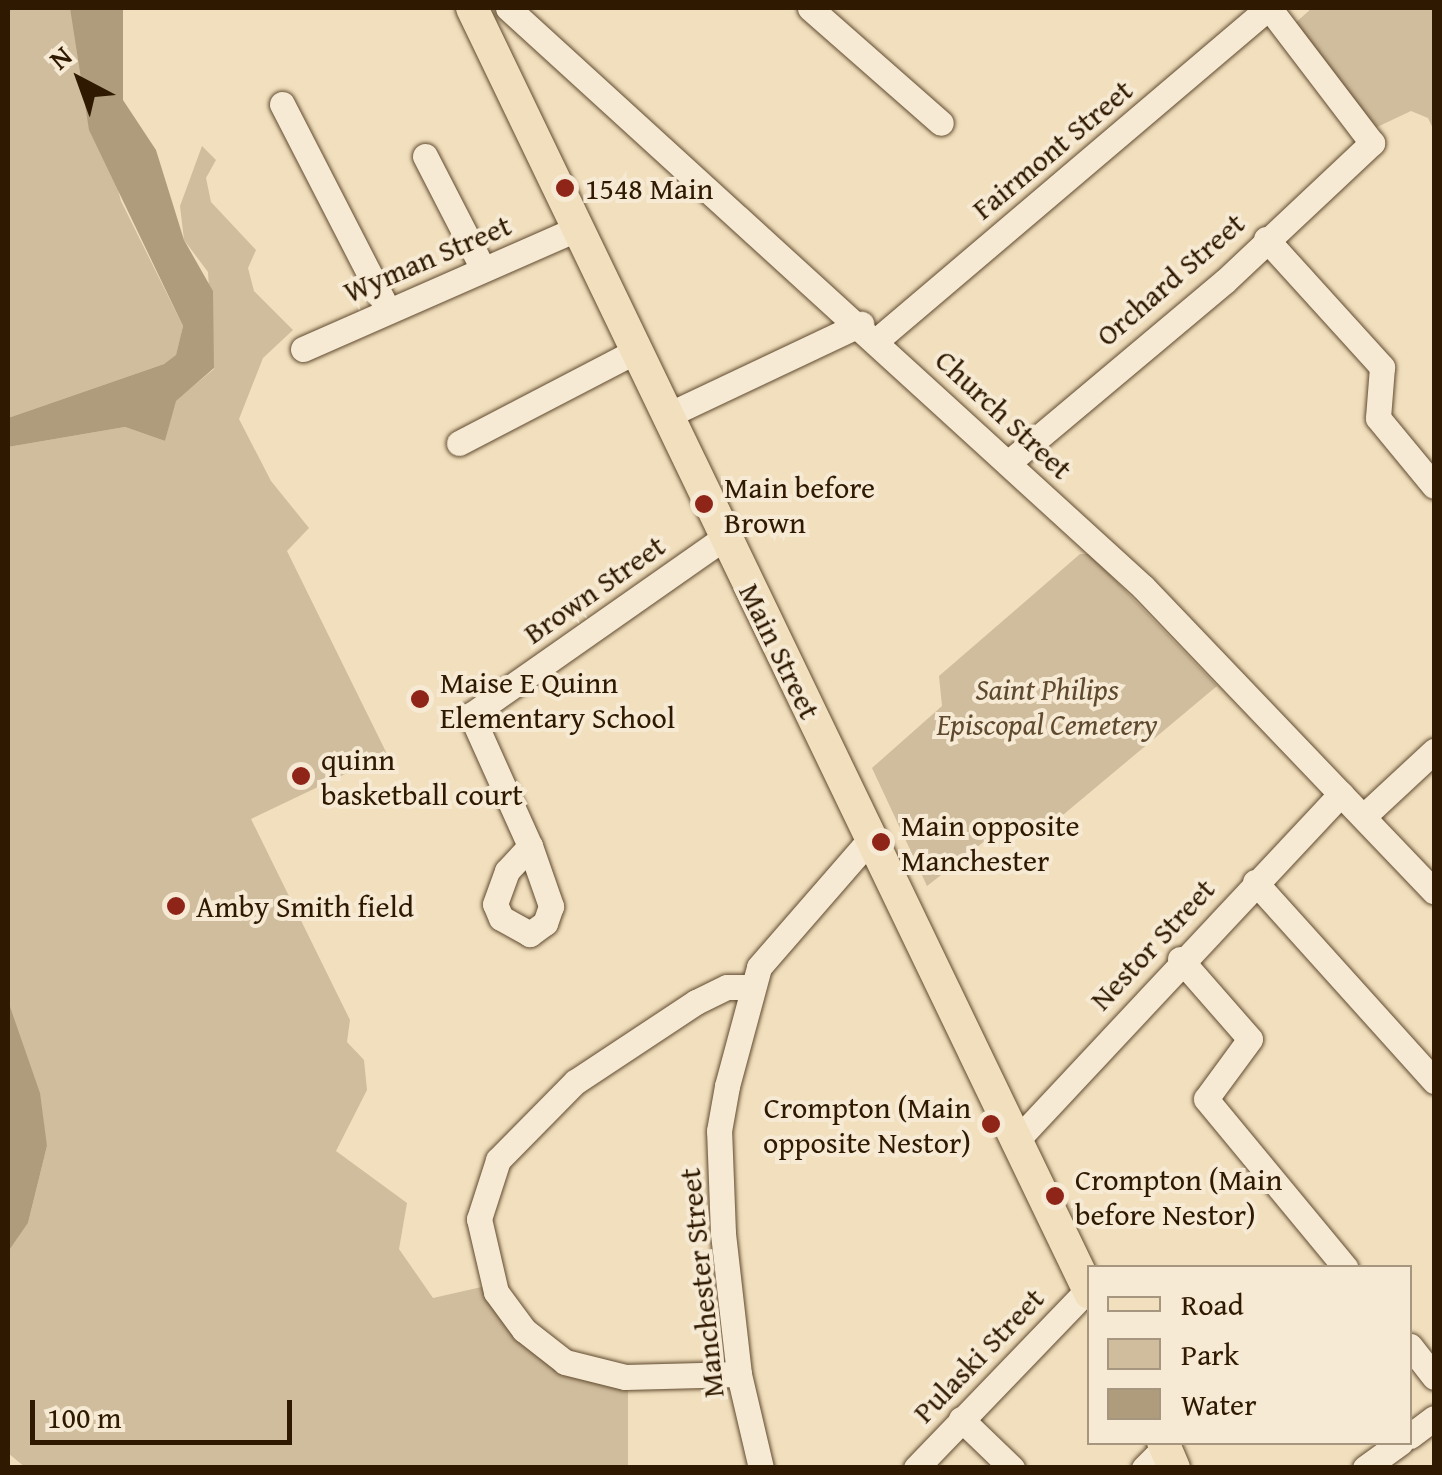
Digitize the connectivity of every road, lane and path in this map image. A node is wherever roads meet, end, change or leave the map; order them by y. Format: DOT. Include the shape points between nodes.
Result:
graph roads {
  1 [pos="472,8"];
  2 [pos="508,8"];
  3 [pos="810,8"];
  4 [pos="1268,8"];
  5 [pos="282,104"];
  6 [pos="941,124"];
  7 [pos="426,156"];
  8 [pos="577,229"];
  9 [pos="1266,239"];
  10 [pos="483,269"];
  11 [pos="388,310"];
  12 [pos="869,332"];
  13 [pos="304,349"];
  14 [pos="636,351"];
  15 [pos="666,416"];
  16 [pos="459,443"];
  17 [pos="1008,463"];
  18 [pos="1434,486"];
  19 [pos="725,538"];
  20 [pos="1434,751"];
  21 [pos="1341,794"];
  22 [pos="1364,816"];
  23 [pos="871,838"];
  24 [pos="530,846"];
  25 [pos="1255,882"];
  26 [pos="1434,891"];
  27 [pos="1180,959"];
  28 [pos="751,986"];
  29 [pos="1434,1081"];
  30 [pos="1014,1142"];
  31 [pos="1344,1265"];
  32 [pos="1087,1287"];
  33 [pos="1087,1293"];
  34 [pos="1412,1349"];
  35 [pos="739,1374"];
  36 [pos="1434,1377"];
  37 [pos="1434,1418"];
  38 [pos="961,1419"];
  39 [pos="1412,1434"];
  40 [pos="1396,1445"];
  41 [pos="761,1468"];
  42 [pos="916,1468"];
  43 [pos="1012,1468"];
  44 [pos="1365,1468"];
  1 -- 8 [label="main road, Main Street"];
  2 -- 12 [label="street, Church Street"];
  3 -- 6 [label="street"];
  4 -- 9 [label="street, Orchard Street" via="1372,142"];
  4 -- 12 [label="street, Fairmont Street"];
  5 -- 11 [label="street"];
  7 -- 10 [label="street"];
  8 -- 10 [label="street, Wyman Street"];
  8 -- 14 [label="main road, Main Street"];
  9 -- 17 [label="street, Orchard Street"];
  9 -- 18 [label="street" via="1382,367 1378,418"];
  10 -- 11 [label="street, Wyman Street"];
  11 -- 13 [label="street, Wyman Street"];
  12 -- 15 [label="street, Fairmont Street"];
  12 -- 17 [label="street, Church Street"];
  14 -- 15 [label="main road, Main Street"];
  14 -- 16 [label="street"];
  15 -- 19 [label="main road, Main Street"];
  17 -- 21 [label="street, Church Street" via="1143,587"];
  19 -- 23 [label="main road, Main Street"];
  19 -- 24 [label="street, Brown Street" via="471,716"];
  20 -- 22 [label="street"];
  21 -- 22 [label="street, Church Street"];
  21 -- 25 [label="street, Nestor Street"];
  22 -- 26 [label="street, Church Street"];
  23 -- 28 [label="street, Manchester Street" via="794,920"];
  23 -- 30 [label="main road, Main Street"];
  25 -- 27 [label="street, Nestor Street"];
  25 -- 29 [label="street"];
  27 -- 30 [label="street, Nestor Street"];
  27 -- 31 [label="street" via="1250,1039 1206,1099"];
  28 -- 35 [label="street, Manchester Street" via="719,1131"];
  28 -- 35 [label="street" via="727,987 660,1022 575,1082 498,1160 479,1219 496,1292 524,1330 566,1362 625,1377"];
  30 -- 32 [label="main road, Main Street"];
  33 -- 38 [label="street, Pulaski Street"];
  34 -- 36 [label="street"];
  35 -- 41 [label="street, Manchester Street"];
  37 -- 39 [label="street"];
  38 -- 42 [label="street, Pulaski Street"];
  38 -- 43 [label="street"];
  40 -- 44 [label="street"];
}
